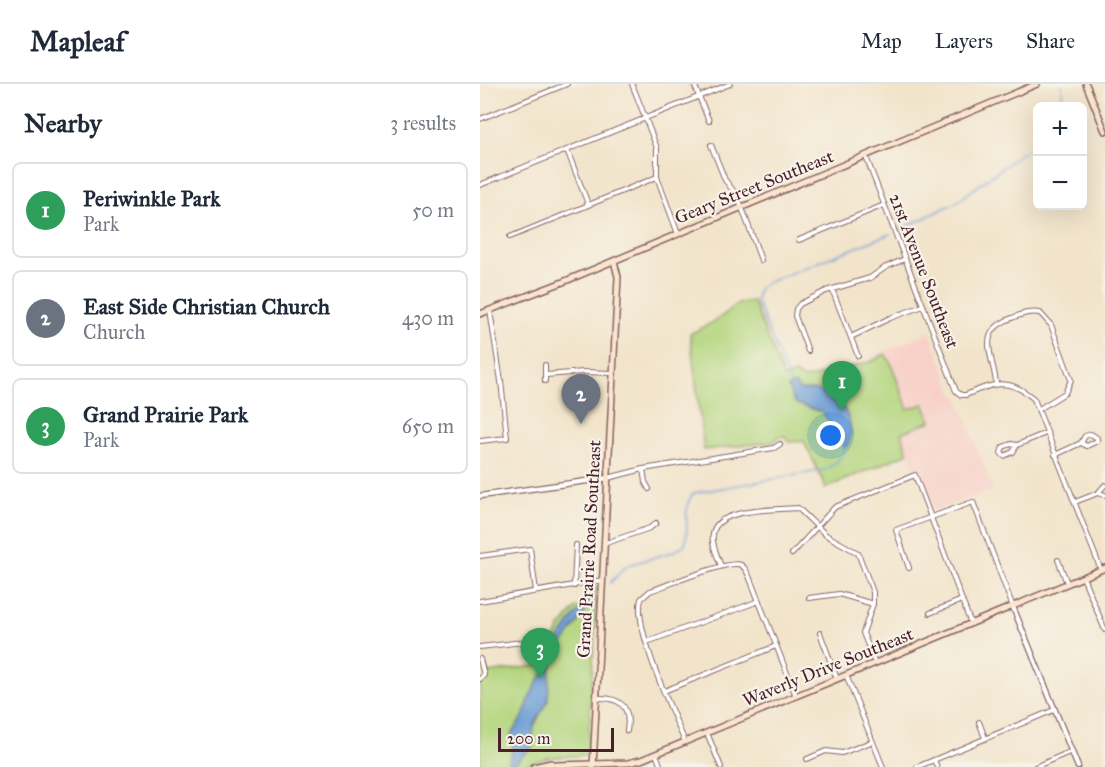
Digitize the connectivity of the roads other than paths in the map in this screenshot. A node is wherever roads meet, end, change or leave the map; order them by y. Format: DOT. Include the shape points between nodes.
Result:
graph roads {
  1 [pos="567,84"];
  2 [pos="632,84"];
  3 [pos="694,84"];
  4 [pos="730,84"];
  5 [pos="1037,84"];
  6 [pos="1086,84"];
  7 [pos="699,96"];
  8 [pos="646,118"];
  9 [pos="480,119"];
  10 [pos="709,121"];
  11 [pos="1105,130"];
  12 [pos="711,145"];
  13 [pos="567,150"];
  14 [pos="866,157"];
  15 [pos="657,177"];
  16 [pos="480,185"];
  17 [pos="588,204"];
  18 [pos="884,205"];
  19 [pos="742,208"];
  20 [pos="678,234"];
  21 [pos="510,237"];
  22 [pos="799,240"];
  23 [pos="905,259"];
  24 [pos="761,260"];
  25 [pos="614,261"];
  26 [pos="832,289"];
  27 [pos="923,306"];
  28 [pos="490,310"];
  29 [pos="480,314"];
  30 [pos="983,335"];
  31 [pos="989,336"];
  32 [pos="850,337"];
  33 [pos="808,351"];
  34 [pos="858,356"];
  35 [pos="545,364"];
  36 [pos="612,373"];
  37 [pos="996,383"];
  38 [pos="1070,385"];
  39 [pos="1076,387"];
  40 [pos="1039,410"];
  41 [pos="1046,433"];
  42 [pos="480,441"];
  43 [pos="780,444"];
  44 [pos="1081,444"];
  45 [pos="1017,446"];
  46 [pos="1055,455"];
  47 [pos="643,469"];
  48 [pos="608,478"];
  49 [pos="1105,485"];
  50 [pos="649,489"];
  51 [pos="1098,493"];
  52 [pos="1105,495"];
  53 [pos="480,496"];
  54 [pos="1075,502"];
  55 [pos="931,518"];
  56 [pos="656,523"];
  57 [pos="818,527"];
  58 [pos="606,543"];
  59 [pos="576,545"];
  60 [pos="792,554"];
  61 [pos="480,555"];
  62 [pos="1058,560"];
  63 [pos="721,566"];
  64 [pos="909,568"];
  65 [pos="1103,569"];
  66 [pos="1083,577"];
  67 [pos="603,580"];
  68 [pos="1067,584"];
  69 [pos="574,586"];
  70 [pos="537,591"];
  71 [pos="809,598"];
  72 [pos="962,600"];
  73 [pos="480,601"];
  74 [pos="759,601"];
  75 [pos="873,604"];
  76 [pos="1014,607"];
  77 [pos="930,613"];
  78 [pos="971,624"];
  79 [pos="1105,630"];
  80 [pos="820,633"];
  81 [pos="523,642"];
  82 [pos="647,642"];
  83 [pos="776,646"];
  84 [pos="480,647"];
  85 [pos="480,659"];
  86 [pos="875,664"];
  87 [pos="846,675"];
  88 [pos="480,679"];
  89 [pos="837,679"];
  90 [pos="664,691"];
  91 [pos="795,696"];
  92 [pos="596,698"];
  93 [pos="1054,710"];
  94 [pos="979,722"];
  95 [pos="627,731"];
  96 [pos="708,733"];
  97 [pos="985,738"];
  98 [pos="686,742"];
  99 [pos="871,742"];
  100 [pos="1071,751"];
  101 [pos="656,754"];
  102 [pos="807,759"];
  103 [pos="934,760"];
  104 [pos="593,765"];
  105 [pos="555,766"];
  106 [pos="534,767"];
  107 [pos="661,767"];
  108 [pos="721,767"];
  109 [pos="883,767"];
  110 [pos="917,767"];
  111 [pos="937,767"];
  112 [pos="1035,767"];
  113 [pos="1078,767"];
  1 -- 9 [label="street"];
  2 -- 8 [label="street"];
  3 -- 7 [label="street"];
  4 -- 7 [label="street"];
  5 -- 14 [label="main road, Geary Street Southeast"];
  6 -- 11 [label="main road"];
  7 -- 8 [label="street"];
  7 -- 10 [label="street"];
  8 -- 13 [label="street"];
  8 -- 15 [label="street" via="657,148"];
  12 -- 19 [label="street"];
  13 -- 16 [label="street"];
  13 -- 17 [label="street"];
  14 -- 18 [label="street, 21st Avenue Southeast"];
  14 -- 19 [label="main road, Geary Street Southeast"];
  15 -- 17 [label="street"];
  15 -- 20 [label="street"];
  17 -- 21 [label="street"];
  18 -- 22 [label="street"];
  18 -- 23 [label="street, 21st Avenue Southeast"];
  19 -- 20 [label="main road, Geary Street Southeast"];
  19 -- 24 [label="street"];
  20 -- 25 [label="main road, Geary Street Southeast"];
  23 -- 26 [label="street" via="870,278"];
  23 -- 27 [label="street, 21st Avenue Southeast"];
  25 -- 28 [label="main road, Geary Street Southeast"];
  25 -- 36 [label="main road, Grand Prairie Road Southeast" via="618,277"];
  26 -- 32 [label="street"];
  26 -- 33 [label="street" via="806,300 796,309"];
  27 -- 32 [label="street"];
  27 -- 37 [label="street, 21st Avenue Southeast" via="958,393 966,395"];
  28 -- 29 [label="main road, Geary Street Southeast"];
  28 -- 42 [label="street" via="507,438"];
  30 -- 31 [label="street"];
  31 -- 37 [label="street"];
  31 -- 38 [label="street" via="1004,321 1041,311 1055,334"];
  32 -- 34 [label="street"];
  35 -- 36 [label="street" via="546,378 584,372"];
  36 -- 48 [label="main road, Grand Prairie Road Southeast"];
  37 -- 40 [label="street" via="1014,385 1026,392"];
  38 -- 39 [label="street"];
  38 -- 40 [label="street" via="1065,393"];
  40 -- 41 [label="street"];
  41 -- 45 [label="street"];
  41 -- 46 [label="street"];
  43 -- 47 [label="street"];
  44 -- 46 [label="street"];
  46 -- 54 [label="street"];
  47 -- 48 [label="street"];
  47 -- 50 [label="street"];
  48 -- 53 [label="street"];
  48 -- 58 [label="main road, Grand Prairie Road Southeast"];
  49 -- 51 [label="street"];
  51 -- 52 [label="street"];
  51 -- 54 [label="street"];
  54 -- 65 [label="street"];
  55 -- 57 [label="street" via="915,475 835,507"];
  55 -- 64 [label="street" via="896,530"];
  55 -- 72 [label="street"];
  55 -- 76 [label="street" via="973,502"];
  56 -- 58 [label="street"];
  57 -- 60 [label="street"];
  57 -- 63 [label="street" via="798,508 733,514 719,521 712,536"];
  57 -- 75 [label="street" via="858,553 873,592"];
  58 -- 67 [label="main road, Grand Prairie Road Southeast"];
  59 -- 69 [label="street"];
  61 -- 70 [label="street" via="530,549"];
  62 -- 68 [label="street"];
  63 -- 74 [label="street" via="741,565"];
  63 -- 82 [label="street" via="650,591 641,599"];
  65 -- 66 [label="main road, Waverly Drive Southeast"];
  66 -- 68 [label="main road, Waverly Drive Southeast"];
  66 -- 79 [label="street"];
  67 -- 69 [label="street"];
  67 -- 92 [label="main road, Grand Prairie Road Southeast"];
  68 -- 76 [label="main road, Waverly Drive Southeast"];
  69 -- 70 [label="street"];
  70 -- 73 [label="street"];
  71 -- 75 [label="street" via="839,594"];
  72 -- 77 [label="street"];
  72 -- 78 [label="street"];
  74 -- 82 [label="street"];
  74 -- 83 [label="street"];
  75 -- 86 [label="street" via="862,633"];
  76 -- 78 [label="main road, Waverly Drive Southeast"];
  76 -- 93 [label="street"];
  78 -- 86 [label="main road, Waverly Drive Southeast"];
  80 -- 89 [label="street"];
  81 -- 84 [label="street"];
  82 -- 90 [label="street"];
  83 -- 90 [label="street"];
  83 -- 91 [label="street"];
  85 -- 88 [label="street" via="484,675"];
  86 -- 87 [label="main road, Waverly Drive Southeast"];
  87 -- 89 [label="main road, Waverly Drive Southeast"];
  87 -- 99 [label="street"];
  89 -- 91 [label="main road, Waverly Drive Southeast"];
  90 -- 98 [label="street"];
  91 -- 96 [label="main road, Waverly Drive Southeast"];
  92 -- 95 [label="street" via="620,702 628,722"];
  92 -- 104 [label="main road, Grand Prairie Road Southeast"];
  93 -- 97 [label="street"];
  93 -- 100 [label="street"];
  94 -- 97 [label="street"];
  96 -- 98 [label="main road, Waverly Drive Southeast"];
  96 -- 108 [label="street"];
  97 -- 103 [label="street"];
  98 -- 101 [label="main road, Waverly Drive Southeast"];
  99 -- 102 [label="street" via="842,753 826,751"];
  99 -- 109 [label="street"];
  100 -- 112 [label="street"];
  100 -- 113 [label="street"];
  101 -- 104 [label="main road, Waverly Drive Southeast" via="628,763"];
  101 -- 107 [label="street"];
  103 -- 110 [label="street"];
  103 -- 111 [label="street"];
  104 -- 105 [label="main road, Waverly Drive Southeast"];
  105 -- 106 [label="main road, Waverly Drive Southeast" via="551,763"];
}
